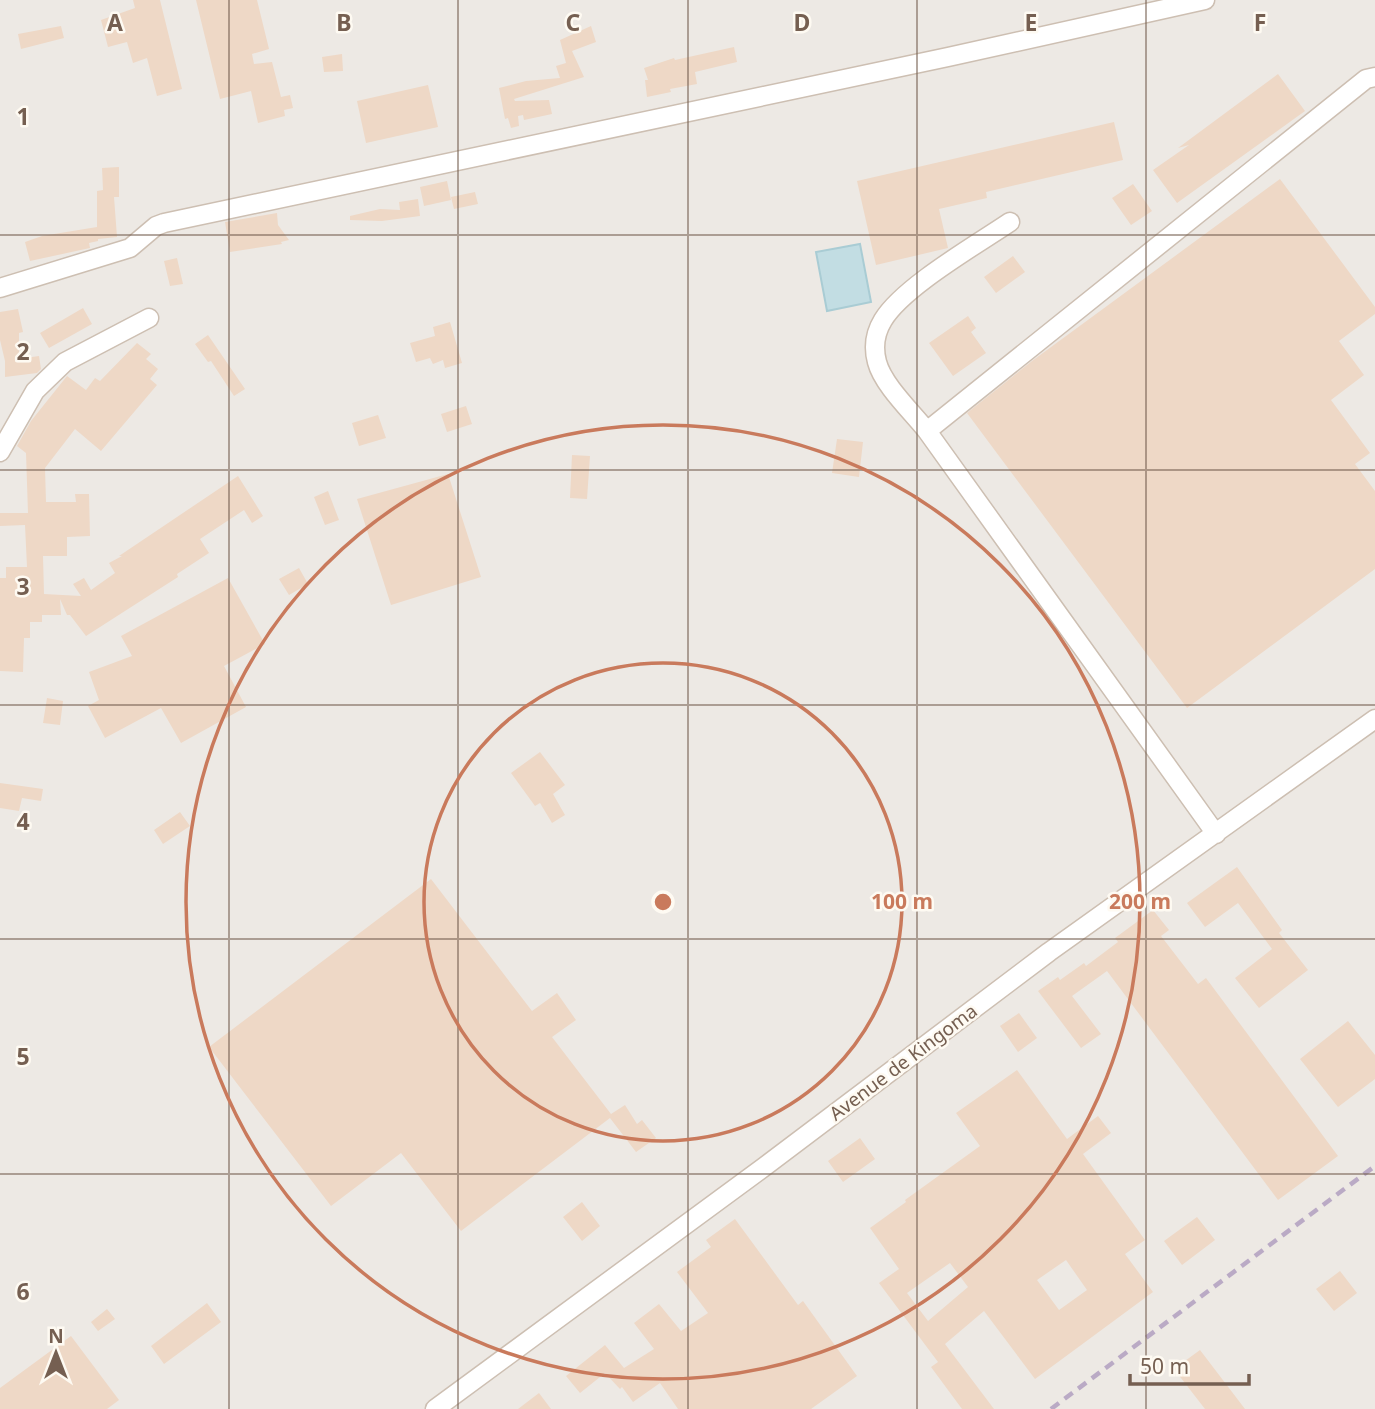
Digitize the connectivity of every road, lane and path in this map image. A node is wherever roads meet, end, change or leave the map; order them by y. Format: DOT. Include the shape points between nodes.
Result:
graph roads {
  1 [pos="1205,0"];
  2 [pos="1375,77"];
  3 [pos="1010,222"];
  4 [pos="0,288"];
  5 [pos="149,318"];
  6 [pos="927,431"];
  7 [pos="0,452"];
  8 [pos="1375,719"];
  9 [pos="1216,834"];
  10 [pos="435,1409"];
  1 -- 4 [label="street" via="164,223 130,248"];
  2 -- 6 [label="street" via="1366,79"];
  3 -- 6 [label="street" via="917,286 891,308 876,332 874,345 883,375"];
  5 -- 7 [label="street" via="65,362 35,391"];
  6 -- 9 [label="street"];
  8 -- 9 [label="street, Avenue de Kingoma"];
  9 -- 10 [label="street, Avenue de Kingoma" via="1049,951"];
}
